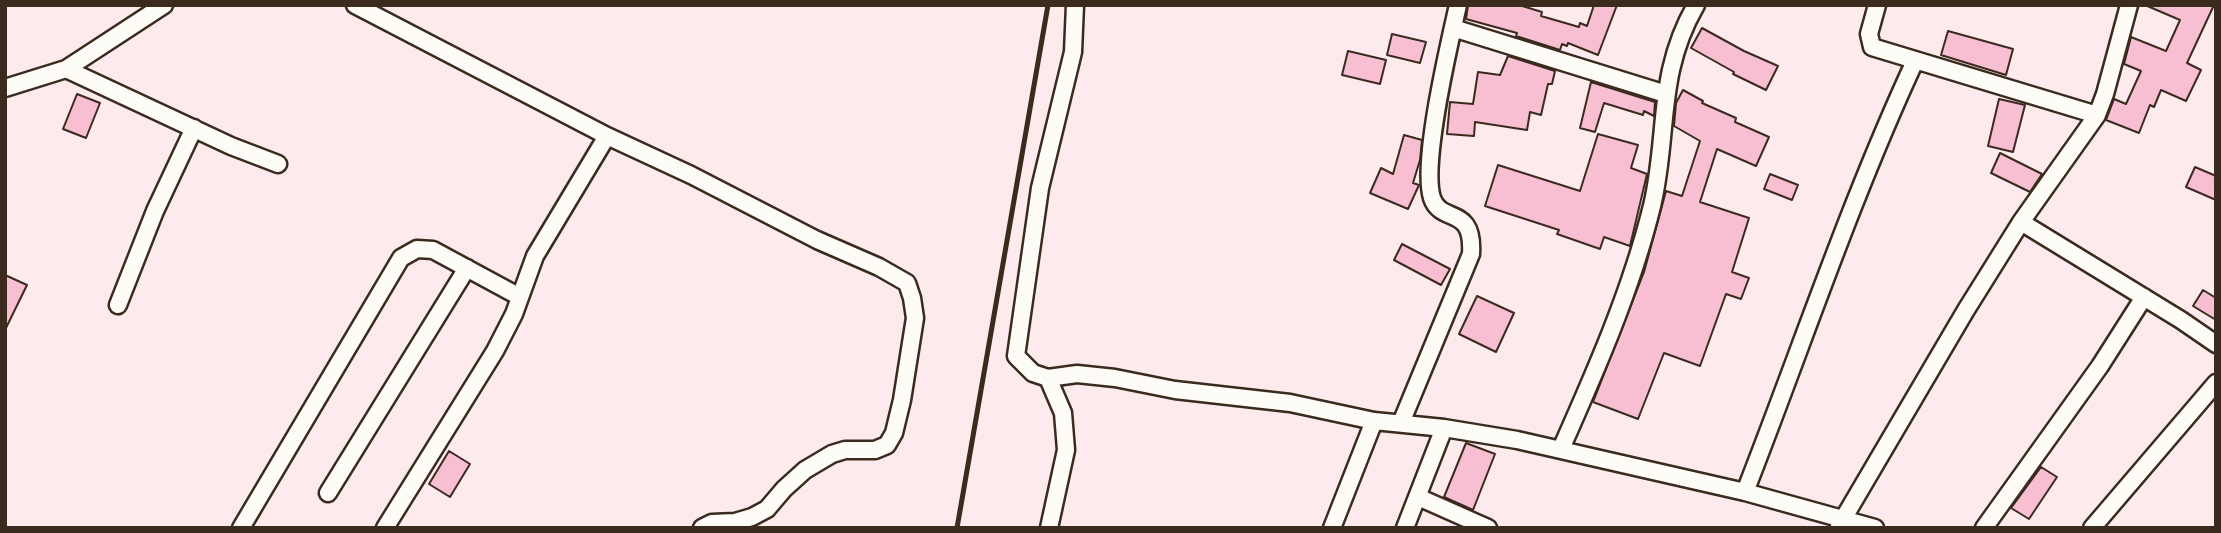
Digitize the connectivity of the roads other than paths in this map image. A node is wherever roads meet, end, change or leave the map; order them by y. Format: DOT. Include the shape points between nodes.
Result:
graph roads {
  1 [pos="164,5"];
  2 [pos="355,5"];
  3 [pos="1075,5"];
  4 [pos="1458,5"];
  5 [pos="1696,5"];
  6 [pos="1877,5"];
  7 [pos="2129,5"];
  8 [pos="1453,28"];
  9 [pos="1914,61"];
  10 [pos="66,69"];
  11 [pos="5,88"];
  12 [pos="1666,94"];
  13 [pos="2097,115"];
  14 [pos="194,128"];
  15 [pos="607,136"];
  16 [pos="278,164"];
  17 [pos="2021,222"];
  18 [pos="467,268"];
  19 [pos="520,297"];
  20 [pos="2144,297"];
  21 [pos="118,305"];
  22 [pos="2216,344"];
  23 [pos="1048,378"];
  24 [pos="2216,383"];
  25 [pos="1374,421"];
  26 [pos="1401,423"];
  27 [pos="1444,428"];
  28 [pos="1561,449"];
  29 [pos="1745,492"];
  30 [pos="328,493"];
  31 [pos="1418,497"];
  32 [pos="1840,524"];
  33 [pos="241,528"];
  34 [pos="385,528"];
  35 [pos="702,528"];
  36 [pos="1049,528"];
  37 [pos="1332,528"];
  38 [pos="1405,528"];
  39 [pos="1488,528"];
  40 [pos="1875,528"];
  41 [pos="1984,528"];
  42 [pos="2092,528"];
  1 -- 10 [label="street"];
  2 -- 15 [label="street"];
  3 -- 23 [label="street" via="1073,52 1040,188 1016,356 1033,373"];
  4 -- 8 [label="street"];
  5 -- 12 [label="street" via="1671,62"];
  6 -- 9 [label="street" via="1869,34 1872,47"];
  7 -- 13 [label="street"];
  8 -- 12 [label="street"];
  8 -- 26 [label="street" via="1429,181 1433,201 1468,226 1471,254"];
  9 -- 13 [label="street"];
  9 -- 29 [label="street"];
  10 -- 11 [label="street"];
  10 -- 14 [label="street"];
  12 -- 28 [label="street" via="1653,202 1642,246"];
  13 -- 17 [label="street"];
  14 -- 16 [label="street"];
  14 -- 21 [label="street"];
  15 -- 19 [label="street" via="535,256"];
  15 -- 35 [label="street" via="895,274 907,283 912,298 915,318 902,400 887,445 832,454 805,471 767,509 743,520"];
  17 -- 20 [label="street"];
  17 -- 32 [label="street"];
  18 -- 19 [label="street"];
  18 -- 30 [label="street"];
  18 -- 33 [label="street" via="426,248 401,258"];
  19 -- 34 [label="street" via="495,351"];
  20 -- 22 [label="street"];
  20 -- 41 [label="street"];
  23 -- 25 [label="street" via="1077,374 1115,378 1290,403"];
  23 -- 36 [label="street" via="1063,414 1066,450"];
  24 -- 42 [label="street"];
  25 -- 26 [label="street"];
  25 -- 37 [label="street"];
  26 -- 27 [label="street"];
  27 -- 28 [label="street"];
  27 -- 31 [label="street"];
  28 -- 29 [label="street"];
  29 -- 32 [label="street"];
  31 -- 38 [label="street"];
  31 -- 39 [label="street"];
  32 -- 40 [label="street"];
}
